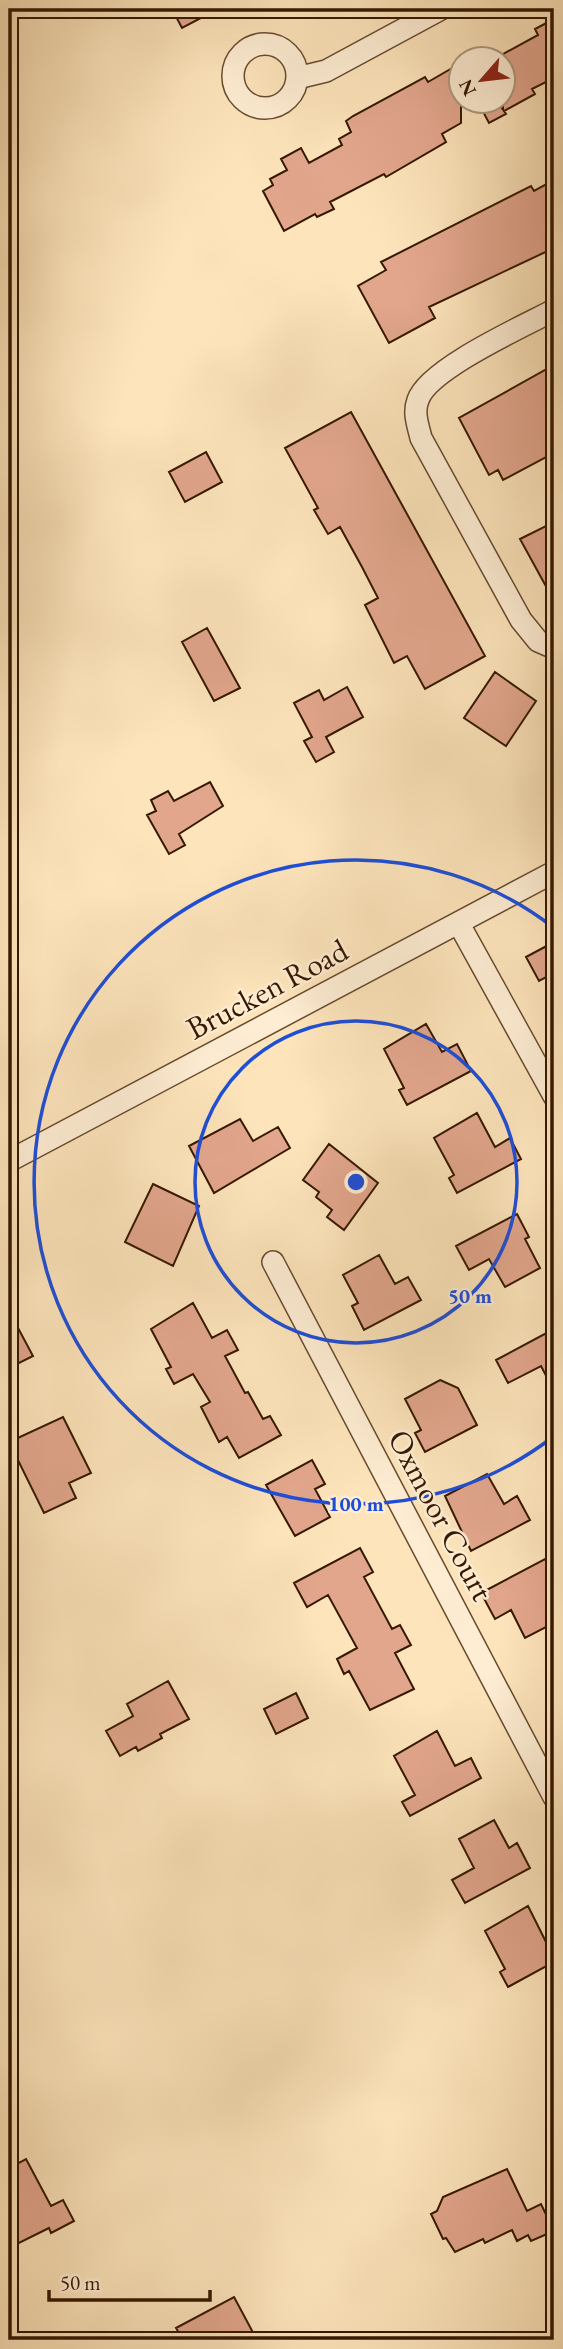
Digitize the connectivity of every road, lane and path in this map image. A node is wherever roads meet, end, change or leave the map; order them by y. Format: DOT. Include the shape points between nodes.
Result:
graph roads {
  1 [pos="441,9"];
  2 [pos="297,78"];
  3 [pos="554,310"];
  4 [pos="554,648"];
  5 [pos="554,872"];
  6 [pos="458,924"];
  7 [pos="554,1096"];
  8 [pos="9,1161"];
  9 [pos="273,1262"];
  10 [pos="554,1797"];
  1 -- 2 [label="street" via="326,71"];
  3 -- 4 [label="street" via="429,382 418,398 415,415 421,438 521,620 538,641"];
  5 -- 6 [label="street, Brucken Road"];
  6 -- 7 [label="street"];
  6 -- 8 [label="street, Brucken Road"];
  9 -- 10 [label="street, Oxmoor Court"];
}
